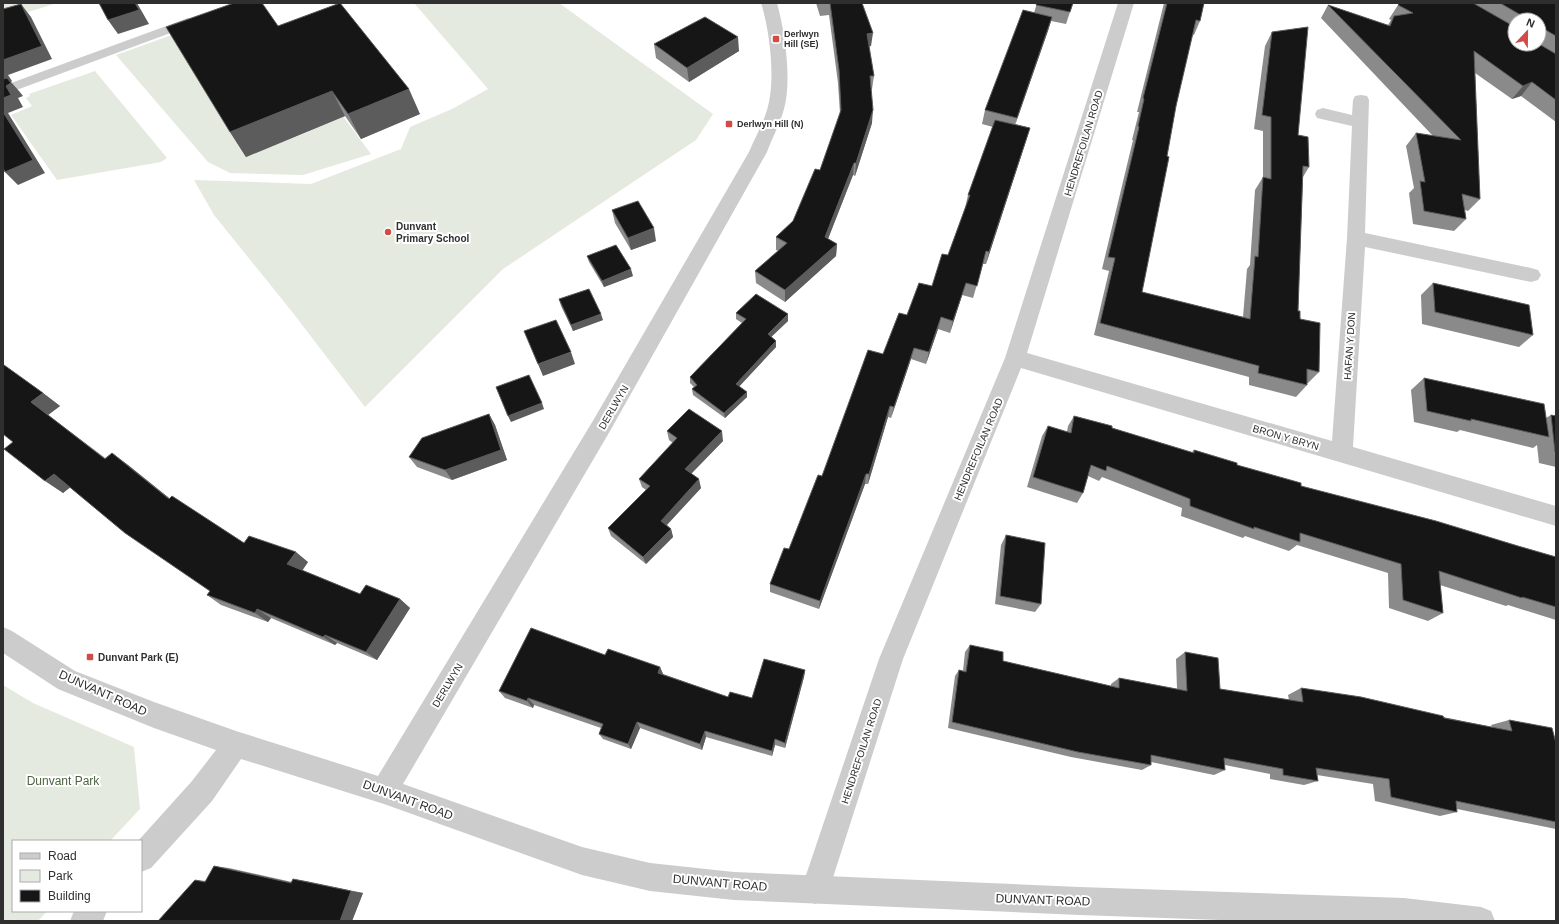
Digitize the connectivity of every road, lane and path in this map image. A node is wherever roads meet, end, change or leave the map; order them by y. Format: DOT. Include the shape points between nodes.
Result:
graph roads {
  1 [pos="769,3"];
  2 [pos="1126,3"];
  3 [pos="201,17"];
  4 [pos="3,91"];
  5 [pos="1361,100"];
  6 [pos="1323,114"];
  7 [pos="1359,122"];
  8 [pos="1356,238"];
  9 [pos="1531,274"];
  10 [pos="1016,358"];
  11 [pos="1342,454"];
  12 [pos="1556,516"];
  13 [pos="3,639"];
  14 [pos="236,744"];
  15 [pos="384,791"];
  16 [pos="142,857"];
  17 [pos="815,890"];
  18 [pos="92,912"];
  19 [pos="1332,915"];
  20 [pos="84,921"];
  21 [pos="1481,921"];
  1 -- 15 [label="street, DERLWYN" via="780,70 776,109 758,152 606,418"];
  2 -- 10 [label="street, HENDREFOILAN ROAD"];
  3 -- 4 [label="lane"];
  5 -- 7 [label="street, HAFAN Y DON"];
  6 -- 7 [label="street"];
  7 -- 8 [label="street, HAFAN Y DON"];
  8 -- 9 [label="street"];
  8 -- 11 [label="street, HAFAN Y DON"];
  10 -- 11 [label="street, BRON Y BRYN"];
  10 -- 17 [label="street, HENDREFOILAN ROAD" via="891,659"];
  11 -- 12 [label="street, BRON Y BRYN"];
  13 -- 14 [label="street, DUNVANT ROAD" via="67,680"];
  14 -- 15 [label="street, DUNVANT ROAD"];
  14 -- 16 [label="street" via="202,791"];
  15 -- 17 [label="street, DUNVANT ROAD" via="582,861 650,877 734,886"];
  17 -- 19 [label="street, DUNVANT ROAD"];
  18 -- 20 [label="street"];
  19 -- 21 [label="street, DUNVANT ROAD" via="1404,912"];
}
